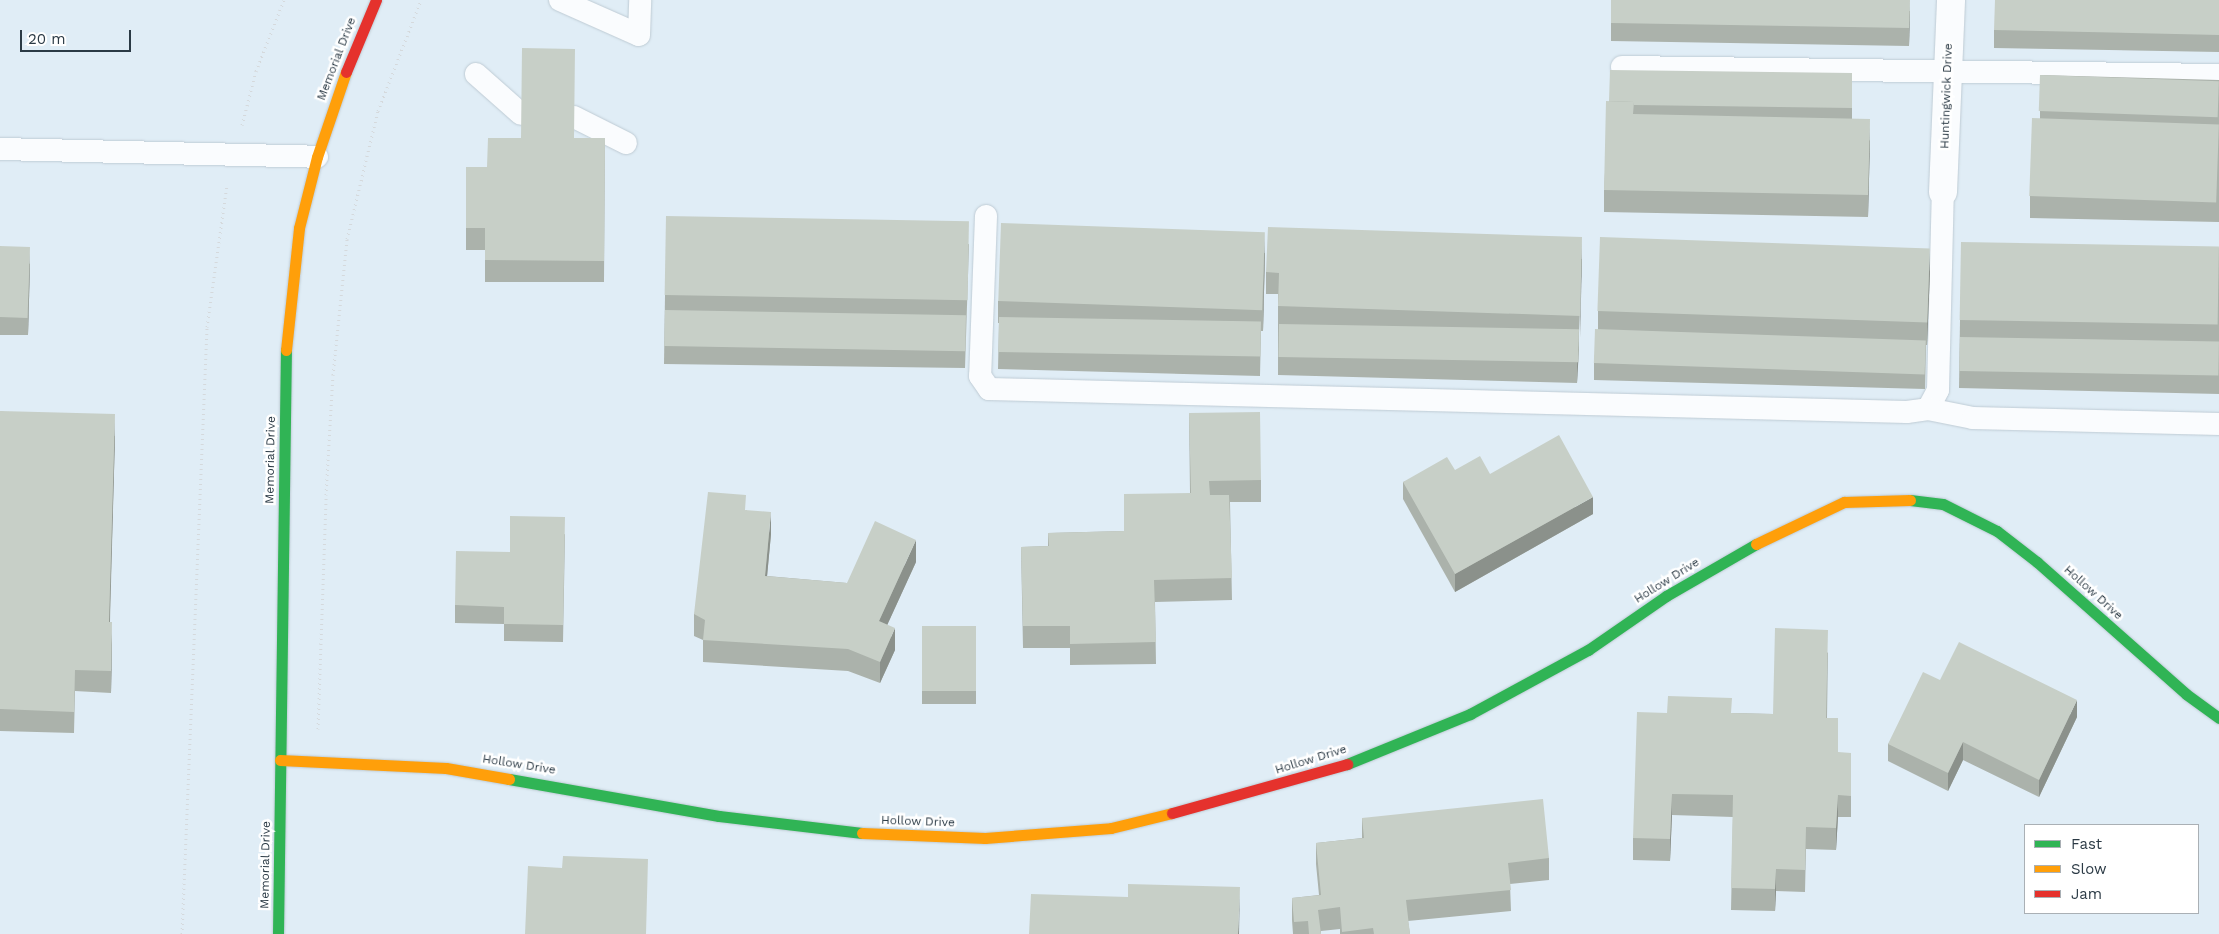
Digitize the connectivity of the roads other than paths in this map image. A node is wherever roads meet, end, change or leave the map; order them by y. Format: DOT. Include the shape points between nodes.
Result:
graph roads {
  1 [pos="376,0"];
  2 [pos="560,0"];
  3 [pos="640,0"];
  4 [pos="1951,0"];
  5 [pos="1622,67"];
  6 [pos="1948,73"];
  7 [pos="476,74"];
  8 [pos="2219,75"];
  9 [pos="522,114"];
  10 [pos="574,118"];
  11 [pos="626,143"];
  12 [pos="0,149"];
  13 [pos="317,157"];
  14 [pos="1943,192"];
  15 [pos="986,216"];
  16 [pos="1928,409"];
  17 [pos="2219,424"];
  18 [pos="2219,718"];
  19 [pos="280,760"];
  20 [pos="278,934"];
  1 -- 13 [label="street, Memorial Drive" via="350,61"];
  2 -- 3 [label="lane" via="639,35"];
  4 -- 6 [label="street, Huntingwick Drive"];
  5 -- 6 [label="lane"];
  6 -- 8 [label="lane"];
  6 -- 14 [label="street, Huntingwick Drive"];
  7 -- 9 [label="lane"];
  10 -- 11 [label="lane"];
  12 -- 13 [label="lane"];
  13 -- 19 [label="street, Memorial Drive" via="299,228 286,352"];
  14 -- 16 [label="lane" via="1938,390"];
  15 -- 16 [label="lane" via="980,376 989,390 1877,411"];
  16 -- 17 [label="lane" via="1973,418"];
  18 -- 19 [label="street, Hollow Drive" via="2186,694 1997,530 1943,504 1899,499 1844,502 1753,545 1666,596 1588,650 1470,714 1349,764 1216,803 1111,828 985,838 850,833 719,816 446,768"];
  19 -- 20 [label="street, Memorial Drive"];
}
